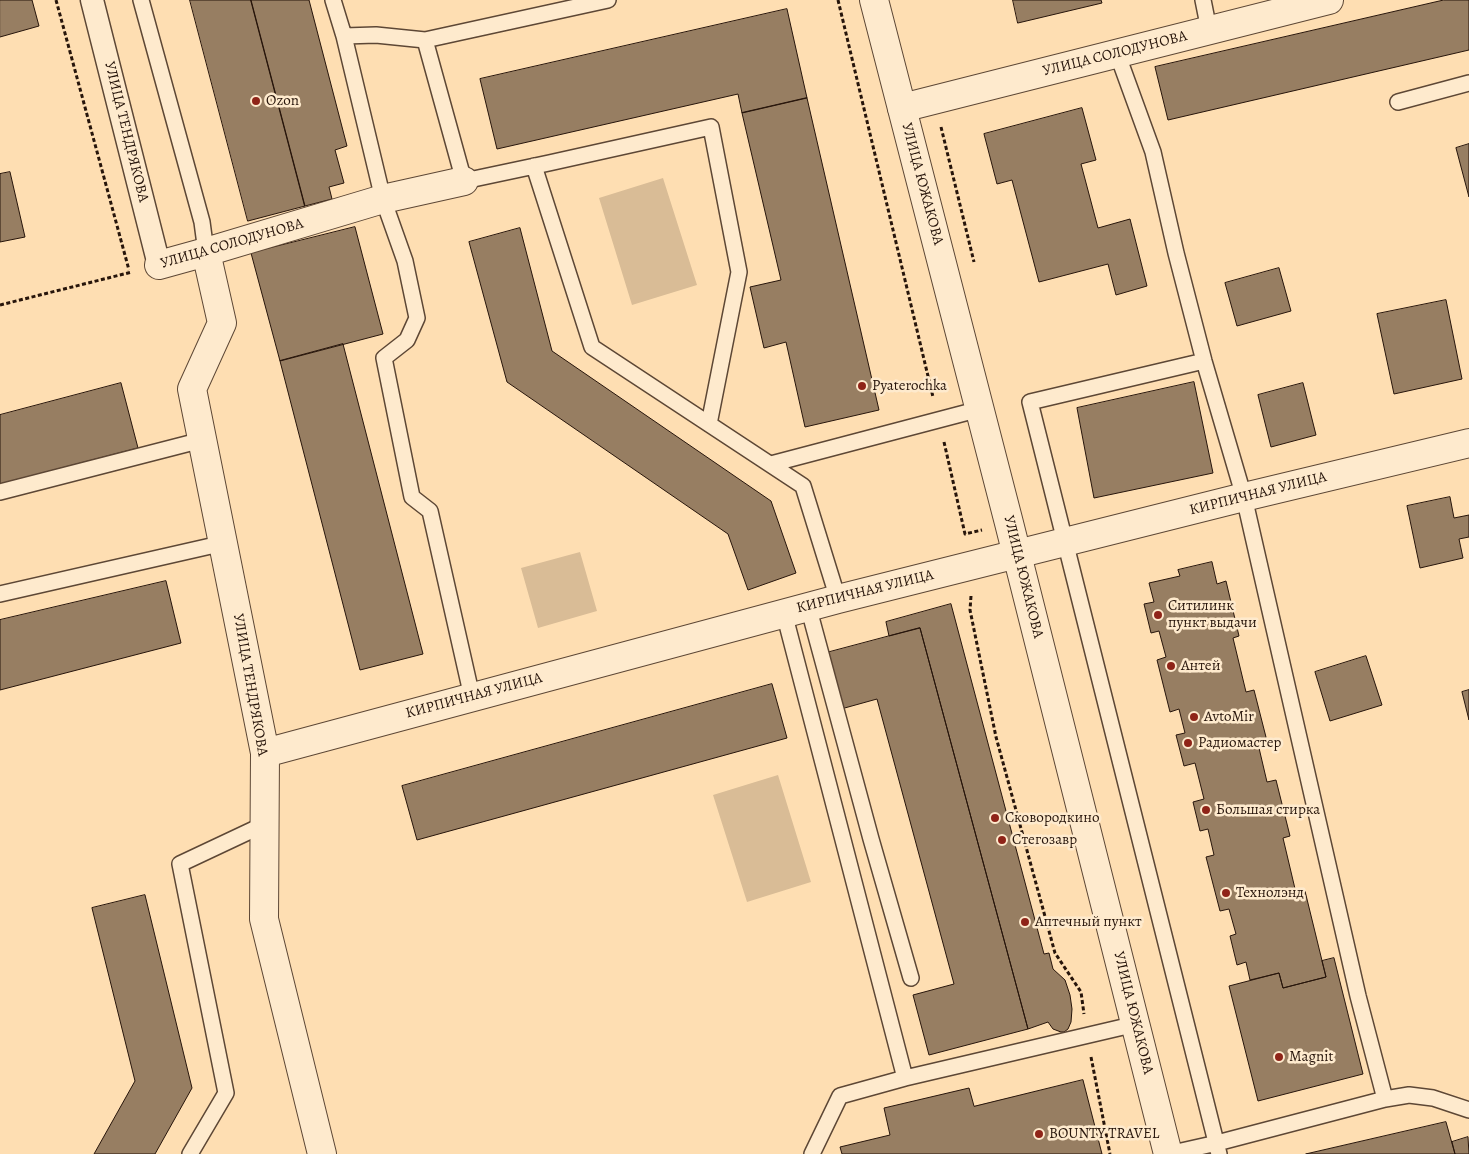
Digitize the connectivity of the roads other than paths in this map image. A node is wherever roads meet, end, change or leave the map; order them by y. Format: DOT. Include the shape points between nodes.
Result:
graph roads {
  1 [pos="92,0"];
  2 [pos="141,0"];
  3 [pos="333,0"];
  4 [pos="608,0"];
  5 [pos="874,0"];
  6 [pos="1203,0"];
  7 [pos="1329,0"];
  8 [pos="1210,30"];
  9 [pos="344,36"];
  10 [pos="425,40"];
  11 [pos="1117,54"];
  12 [pos="1469,83"];
  13 [pos="1398,102"];
  14 [pos="902,108"];
  15 [pos="534,166"];
  16 [pos="464,180"];
  17 [pos="383,200"];
  18 [pos="206,252"];
  19 [pos="159,265"];
  20 [pos="1204,361"];
  21 [pos="980,409"];
  22 [pos="710,424"];
  23 [pos="202,440"];
  24 [pos="1469,443"];
  25 [pos="772,464"];
  26 [pos="0,492"];
  27 [pos="1244,497"];
  28 [pos="1065,542"];
  29 [pos="224,543"];
  30 [pos="1017,555"];
  31 [pos="0,594"];
  32 [pos="838,599"];
  33 [pos="796,610"];
  34 [pos="472,697"];
  35 [pos="265,753"];
  36 [pos="265,824"];
  37 [pos="911,978"];
  38 [pos="1136,1024"];
  39 [pos="905,1078"];
  40 [pos="1385,1099"];
  41 [pos="1469,1110"];
  42 [pos="1218,1149"];
  43 [pos="190,1154"];
  44 [pos="322,1154"];
  45 [pos="812,1154"];
  46 [pos="1168,1154"];
  1 -- 19 [label="street, УЛИЦА ТЕНДРЯКОВА"];
  2 -- 18 [label="lane" via="202,222"];
  3 -- 9 [label="lane"];
  4 -- 10 [label="lane"];
  5 -- 14 [label="street, УЛИЦА ЮЖАКОВА"];
  6 -- 8 [label="lane"];
  7 -- 8 [label="street, УЛИЦА СОЛОДУНОВА"];
  8 -- 11 [label="street, УЛИЦА СОЛОДУНОВА"];
  9 -- 10 [label="lane" via="376,35"];
  9 -- 17 [label="lane"];
  10 -- 16 [label="lane"];
  11 -- 14 [label="street, УЛИЦА СОЛОДУНОВА"];
  11 -- 20 [label="lane" via="1153,152"];
  12 -- 13 [label="lane"];
  14 -- 21 [label="street, УЛИЦА ЮЖАКОВА"];
  15 -- 16 [label="lane"];
  15 -- 22 [label="lane" via="592,347"];
  15 -- 22 [label="lane" via="711,127 739,272"];
  16 -- 17 [label="street, УЛИЦА СОЛОДУНОВА"];
  17 -- 18 [label="street, УЛИЦА СОЛОДУНОВА"];
  17 -- 34 [label="lane" via="404,261 417,318 408,340 384,358 412,497 430,511"];
  18 -- 19 [label="street, УЛИЦА СОЛОДУНОВА"];
  18 -- 23 [label="street, УЛИЦА ТЕНДРЯКОВА" via="222,323 192,390"];
  20 -- 27 [label="lane"];
  20 -- 28 [label="lane" via="1030,402"];
  21 -- 25 [label="lane"];
  21 -- 30 [label="street, УЛИЦА ЮЖАКОВА"];
  22 -- 25 [label="lane"];
  23 -- 26 [label="lane"];
  23 -- 29 [label="street, УЛИЦА ТЕНДРЯКОВА"];
  24 -- 27 [label="street, КИРПИЧНАЯ УЛИЦА"];
  25 -- 32 [label="lane" via="803,486"];
  27 -- 28 [label="street, КИРПИЧНАЯ УЛИЦА"];
  27 -- 40 [label="lane" via="1356,987"];
  28 -- 30 [label="street, КИРПИЧНАЯ УЛИЦА"];
  28 -- 42 [label="lane"];
  29 -- 31 [label="lane"];
  29 -- 35 [label="street, УЛИЦА ТЕНДРЯКОВА"];
  30 -- 32 [label="street, КИРПИЧНАЯ УЛИЦА"];
  30 -- 38 [label="street, УЛИЦА ЮЖАКОВА"];
  32 -- 33 [label="street, КИРПИЧНАЯ УЛИЦА"];
  33 -- 34 [label="street, КИРПИЧНАЯ УЛИЦА"];
  33 -- 37 [label="lane" via="871,839"];
  33 -- 39 [label="lane"];
  34 -- 35 [label="street, КИРПИЧНАЯ УЛИЦА"];
  35 -- 36 [label="street, УЛИЦА ТЕНДРЯКОВА"];
  36 -- 43 [label="lane" via="180,864 226,1094"];
  36 -- 44 [label="street, УЛИЦА ТЕНДРЯКОВА" via="264,919"];
  38 -- 39 [label="lane"];
  38 -- 46 [label="street, УЛИЦА ЮЖАКОВА"];
  39 -- 45 [label="lane" via="840,1096"];
  40 -- 41 [label="lane" via="1410,1095 1433,1098"];
  40 -- 42 [label="lane"];
  42 -- 46 [label="lane"];
}
